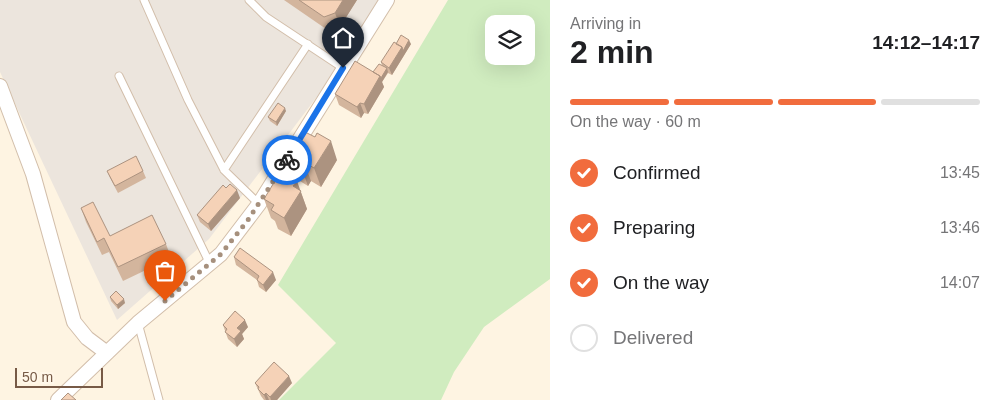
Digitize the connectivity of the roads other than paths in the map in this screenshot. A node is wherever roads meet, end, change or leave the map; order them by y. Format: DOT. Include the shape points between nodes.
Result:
graph roads {
  1 [pos="144,0"];
  2 [pos="248,0"];
  3 [pos="387,0"];
  4 [pos="308,44"];
  5 [pos="343,68"];
  6 [pos="119,76"];
  7 [pos="0,86"];
  8 [pos="224,170"];
  9 [pos="259,204"];
  10 [pos="210,264"];
  11 [pos="138,324"];
  12 [pos="107,353"];
  13 [pos="58,400"];
  14 [pos="159,400"];
  1 -- 8 [label="lane" via="188,100"];
  2 -- 4 [label="lane" via="266,17"];
  3 -- 5 [label="street"];
  4 -- 5 [label="lane"];
  4 -- 8 [label="lane"];
  5 -- 9 [label="street"];
  6 -- 10 [label="lane"];
  7 -- 12 [label="street" via="33,174 74,322 87,338"];
  8 -- 9 [label="lane"];
  9 -- 10 [label="street"];
  10 -- 11 [label="street"];
  11 -- 12 [label="street"];
  11 -- 14 [label="lane"];
  12 -- 13 [label="street"];
}
